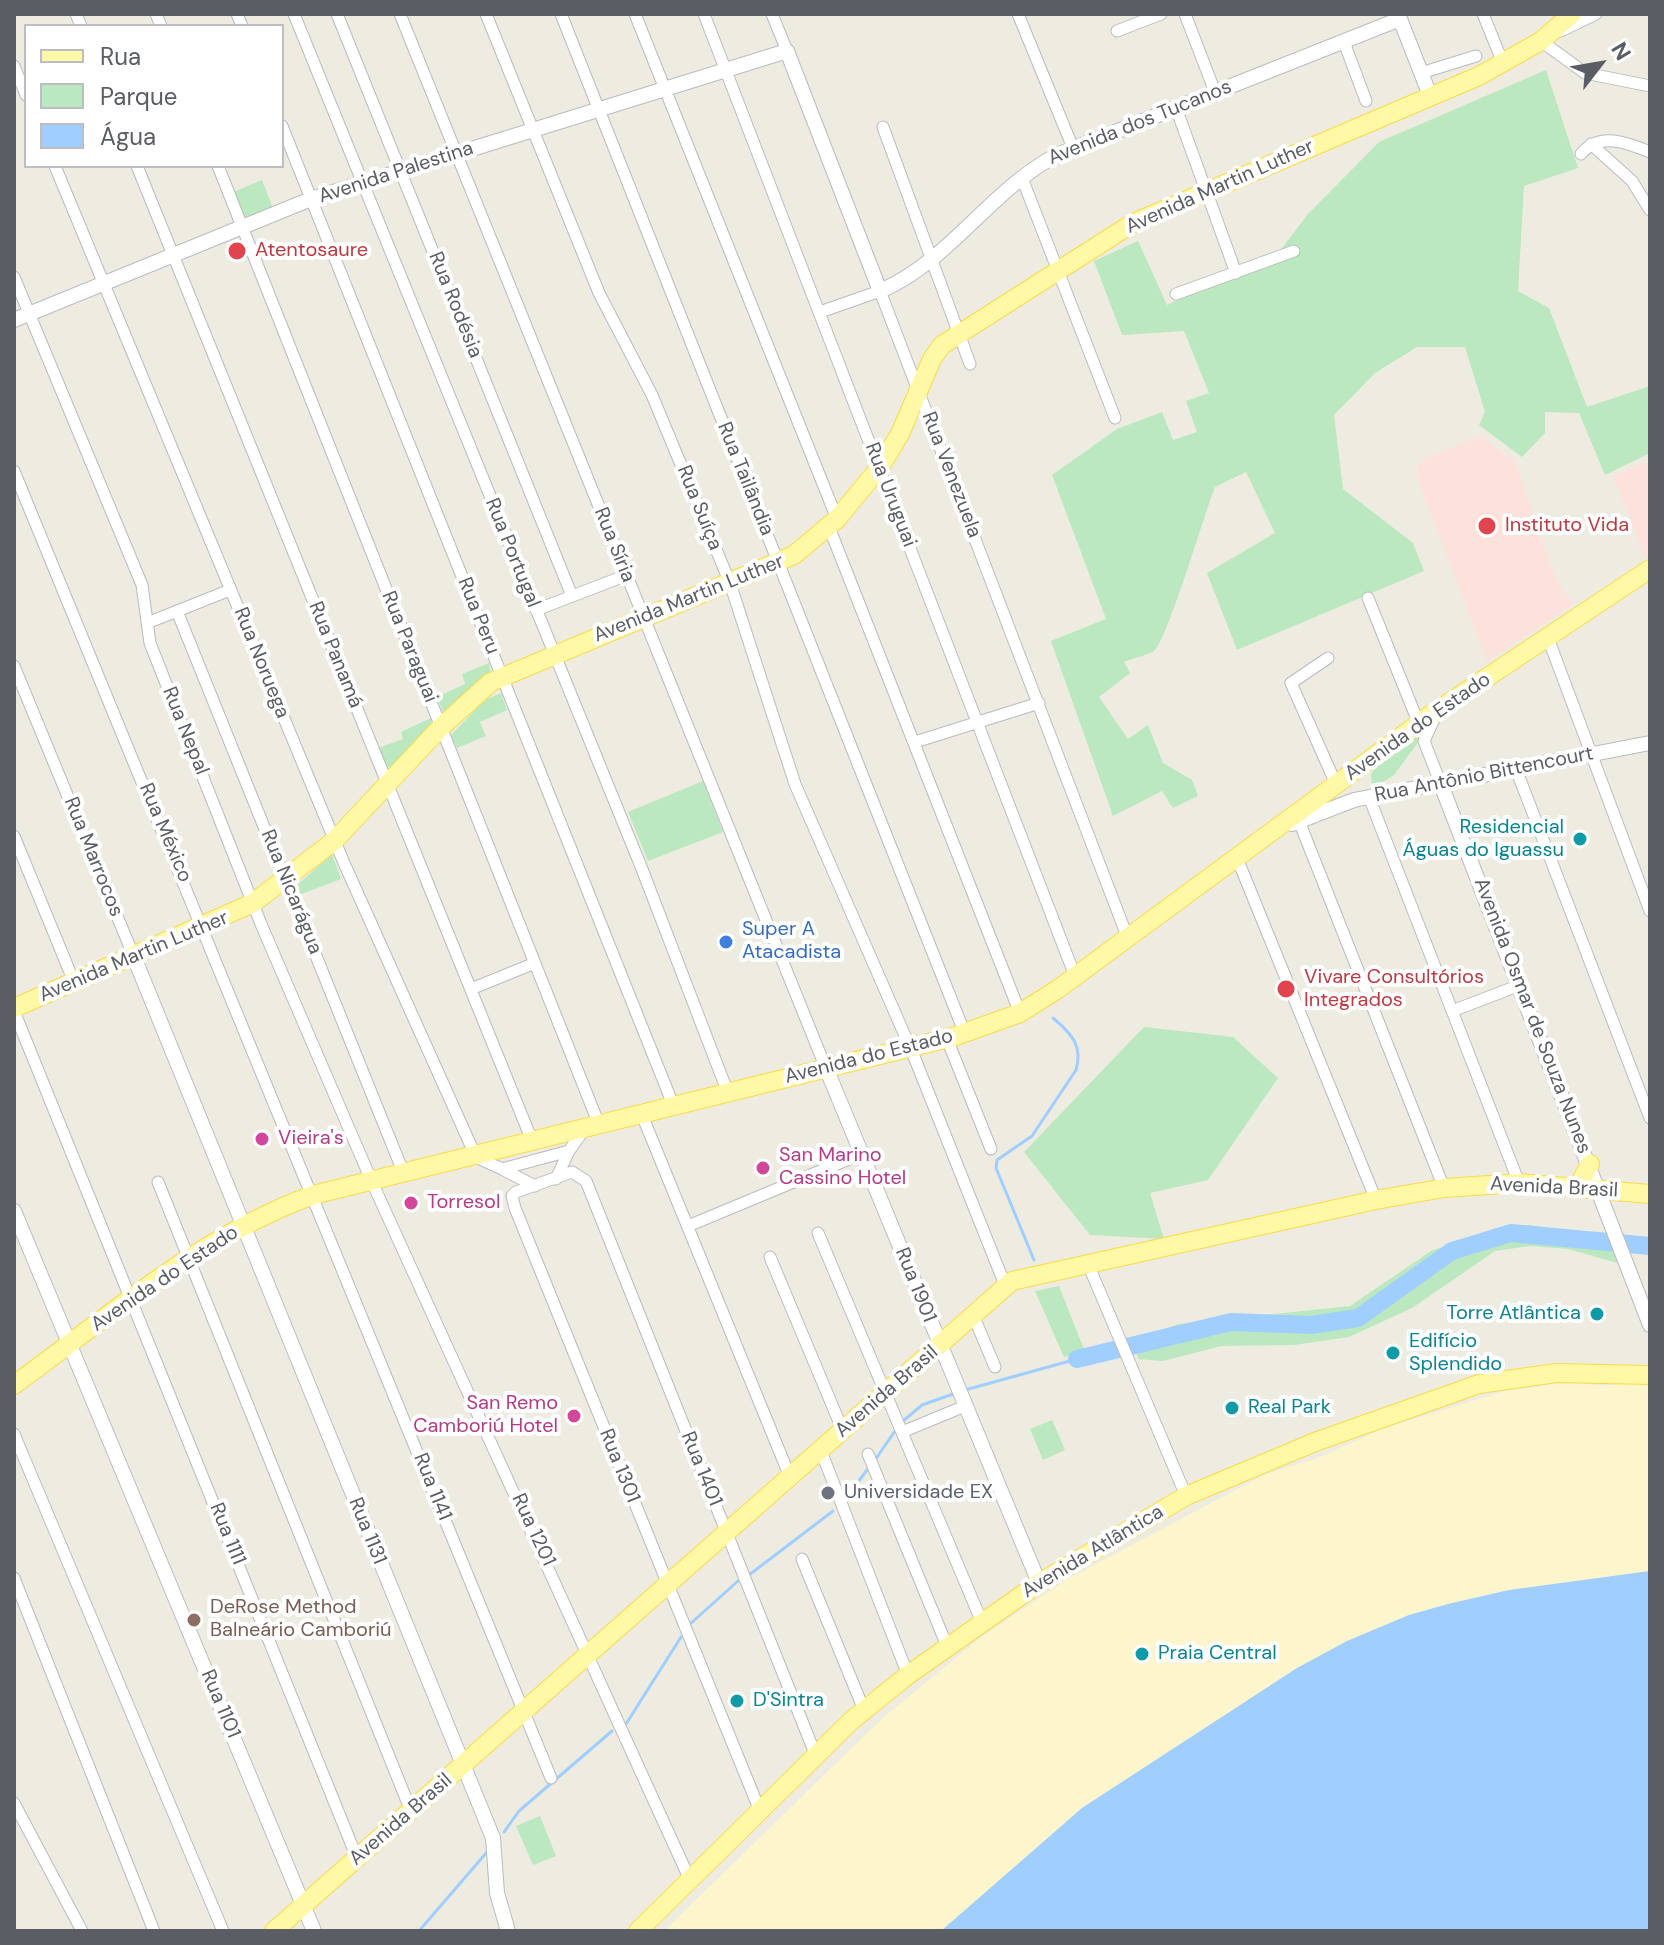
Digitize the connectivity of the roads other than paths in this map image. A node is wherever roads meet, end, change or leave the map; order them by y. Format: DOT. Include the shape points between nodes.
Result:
graph roads {
  1 [pos="294,14"];
  2 [pos="337,14"];
  3 [pos="400,14"];
  4 [pos="486,14"];
  5 [pos="561,14"];
  6 [pos="635,14"];
  7 [pos="704,14"];
  8 [pos="772,14"];
  9 [pos="1018,14"];
  10 [pos="1161,14"];
  11 [pos="1185,14"];
  12 [pos="1483,14"];
  13 [pos="1596,14"];
  14 [pos="1399,17"];
  15 [pos="1568,22"];
  16 [pos="1117,31"];
  17 [pos="1541,41"];
  18 [pos="1344,42"];
  19 [pos="787,51"];
  20 [pos="1476,56"];
  21 [pos="1503,63"];
  22 [pos="1568,63"];
  23 [pos="14,66"];
  24 [pos="726,70"];
  25 [pos="1421,73"];
  26 [pos="1650,86"];
  27 [pos="665,89"];
  28 [pos="24,90"];
  29 [pos="1215,92"];
  30 [pos="1431,98"];
  31 [pos="1366,101"];
  32 [pos="1176,108"];
  33 [pos="599,109"];
  34 [pos="883,127"];
  35 [pos="533,130"];
  36 [pos="284,131"];
  37 [pos="1591,144"];
  38 [pos="1073,148"];
  39 [pos="1650,152"];
  40 [pos="456,153"];
  41 [pos="1581,154"];
  42 [pos="56,168"];
  43 [pos="138,168"];
  44 [pos="219,168"];
  45 [pos="400,170"];
  46 [pos="1022,178"];
  47 [pos="362,182"];
  48 [pos="1206,190"];
  49 [pos="311,199"];
  50 [pos="1650,210"];
  51 [pos="242,227"];
  52 [pos="1294,251"];
  53 [pos="172,254"];
  54 [pos="931,257"];
  55 [pos="1057,269"];
  56 [pos="1236,273"];
  57 [pos="14,277"];
  58 [pos="103,283"];
  59 [pos="880,291"];
  60 [pos="1176,294"];
  61 [pos="820,312"];
  62 [pos="29,313"];
  63 [pos="14,320"];
  64 [pos="959,333"];
  65 [pos="970,364"];
  66 [pos="919,393"];
  67 [pos="1115,418"];
  68 [pos="880,467"];
  69 [pos="14,471"];
  70 [pos="833,523"];
  71 [pos="779,563"];
  72 [pos="1650,569"];
  73 [pos="627,575"];
  74 [pos="730,583"];
  75 [pos="230,590"];
  76 [pos="572,596"];
  77 [pos="1368,598"];
  78 [pos="536,610"];
  79 [pos="177,611"];
  80 [pos="644,618"];
  81 [pos="147,623"];
  82 [pos="1548,638"];
  83 [pos="554,655"];
  84 [pos="1328,658"];
  85 [pos="14,666"];
  86 [pos="502,676"];
  87 [pos="1039,703"];
  88 [pos="1440,709"];
  89 [pos="977,723"];
  90 [pos="1419,724"];
  91 [pos="441,727"];
  92 [pos="915,742"];
  93 [pos="1650,743"];
  94 [pos="1589,755"];
  95 [pos="1516,769"];
  96 [pos="1440,782"];
  97 [pos="1336,784"];
  98 [pos="388,786"];
  99 [pos="1369,797"];
  100 [pos="1299,821"];
  101 [pos="1274,831"];
  102 [pos="14,836"];
  103 [pos="334,841"];
  104 [pos="1237,858"];
  105 [pos="286,880"];
  106 [pos="253,903"];
  107 [pos="1650,911"];
  108 [pos="204,927"];
  109 [pos="1127,936"];
  110 [pos="134,957"];
  111 [pos="535,963"];
  112 [pos="1075,976"];
  113 [pos="74,982"];
  114 [pos="1520,985"];
  115 [pos="471,989"];
  116 [pos="14,1010"];
  117 [pos="1452,1011"];
  118 [pos="1020,1013"];
  119 [pos="956,1036"];
  120 [pos="912,1051"];
  121 [pos="827,1072"];
  122 [pos="728,1093"];
  123 [pos="674,1107"];
  124 [pos="642,1115"];
  125 [pos="1650,1118"];
  126 [pos="592,1129"];
  127 [pos="533,1143"];
  128 [pos="991,1149"];
  129 [pos="569,1151"];
  130 [pos="861,1154"];
  131 [pos="476,1157"];
  132 [pos="1590,1164"];
  133 [pos="502,1169"];
  134 [pos="404,1174"];
  135 [pos="556,1179"];
  136 [pos="158,1182"];
  137 [pos="372,1182"];
  138 [pos="1519,1183"];
  139 [pos="535,1186"];
  140 [pos="1578,1186"];
  141 [pos="1444,1188"];
  142 [pos="1599,1188"];
  143 [pos="1650,1194"];
  144 [pos="313,1195"];
  145 [pos="1376,1200"];
  146 [pos="14,1211"];
  147 [pos="243,1225"];
  148 [pos="688,1226"];
  149 [pos="818,1233"];
  150 [pos="770,1257"];
  151 [pos="189,1259"];
  152 [pos="1088,1264"];
  153 [pos="1005,1285"];
  154 [pos="132,1299"];
  155 [pos="973,1315"];
  156 [pos="1650,1325"];
  157 [pos="69,1345"];
  158 [pos="941,1345"];
  159 [pos="995,1367"];
  160 [pos="1650,1375"];
  161 [pos="14,1385"];
  162 [pos="886,1393"];
  163 [pos="965,1406"];
  164 [pos="843,1431"];
  165 [pos="902,1432"];
  166 [pos="14,1434"];
  167 [pos="821,1451"];
  168 [pos="868,1454"];
  169 [pos="790,1477"];
  170 [pos="1186,1496"];
  171 [pos="726,1533"];
  172 [pos="802,1559"];
  173 [pos="14,1578"];
  174 [pos="1039,1583"];
  175 [pos="667,1586"];
  176 [pos="981,1620"];
  177 [pos="947,1646"];
  178 [pos="590,1653"];
  179 [pos="908,1675"];
  180 [pos="864,1710"];
  181 [pos="523,1712"];
  182 [pos="816,1756"];
  183 [pos="462,1766"];
  184 [pos="551,1778"];
  185 [pos="14,1803"];
  186 [pos="411,1811"];
  187 [pos="760,1811"];
  188 [pos="357,1858"];
  189 [pos="690,1880"];
  190 [pos="304,1905"];
  191 [pos="82,1931"];
  192 [pos="154,1931"];
  193 [pos="223,1931"];
  194 [pos="274,1931"];
  195 [pos="314,1931"];
  196 [pos="508,1931"];
  197 [pos="638,1931"];
  1 -- 47 [label="street, Rua Portugal"];
  2 -- 45 [label="street, Rua Rodésia"];
  3 -- 40 [label="street, Rua Síria"];
  4 -- 35 [label="street, Rua Suíça"];
  5 -- 33 [label="street, Rua Tailândia"];
  6 -- 27 [label="street"];
  7 -- 24 [label="street, Rua Uruguai"];
  8 -- 19 [label="street, Rua Venezuela"];
  9 -- 38 [label="street"];
  10 -- 16 [label="street"];
  11 -- 29 [label="street"];
  12 -- 21 [label="street"];
  13 -- 15 [label="street"];
  14 -- 18 [label="street, Avenida dos Tucanos"];
  14 -- 25 [label="street"];
  15 -- 17 [label="main road, Avenida Martin Luther"];
  15 -- 22 [label="street" via="1563,53"];
  17 -- 21 [label="main road, Avenida Martin Luther"];
  17 -- 22 [label="street"];
  18 -- 29 [label="street, Avenida dos Tucanos"];
  18 -- 31 [label="street"];
  19 -- 24 [label="street, Avenida Palestina"];
  19 -- 59 [label="street, Rua Venezuela"];
  20 -- 25 [label="street"];
  21 -- 30 [label="main road, Avenida Martin Luther"];
  22 -- 26 [label="street" via="1592,75"];
  23 -- 28 [label="street"];
  24 -- 27 [label="street, Avenida Palestina"];
  24 -- 61 [label="street, Rua Uruguai"];
  25 -- 30 [label="street"];
  27 -- 33 [label="street, Avenida Palestina"];
  27 -- 70 [label="street"];
  29 -- 32 [label="street, Avenida dos Tucanos"];
  30 -- 48 [label="main road, Avenida Martin Luther"];
  32 -- 38 [label="street, Avenida dos Tucanos"];
  32 -- 48 [label="street"];
  33 -- 35 [label="street, Avenida Palestina"];
  33 -- 71 [label="street, Rua Tailândia"];
  34 -- 54 [label="street"];
  35 -- 40 [label="street, Avenida Palestina"];
  35 -- 74 [label="street, Rua Suíça" via="599,293 652,395"];
  36 -- 49 [label="street, Rua Peru"];
  37 -- 39 [label="street" via="1616,140"];
  37 -- 41 [label="street"];
  37 -- 50 [label="street" via="1632,181"];
  38 -- 46 [label="street, Avenida dos Tucanos"];
  40 -- 45 [label="street, Avenida Palestina"];
  40 -- 73 [label="street, Rua Síria"];
  42 -- 58 [label="street, Rua Noruega"];
  43 -- 53 [label="street, Rua Panamá"];
  44 -- 51 [label="street, Rua Paraguai"];
  45 -- 47 [label="street, Avenida Palestina"];
  45 -- 76 [label="street, Rua Rodésia"];
  46 -- 54 [label="street, Avenida dos Tucanos"];
  46 -- 55 [label="street"];
  47 -- 49 [label="street, Avenida Palestina"];
  47 -- 78 [label="street, Rua Portugal"];
  48 -- 55 [label="main road, Avenida Martin Luther" via="1133,223"];
  48 -- 56 [label="street"];
  49 -- 51 [label="street, Avenida Palestina"];
  49 -- 86 [label="street, Rua Peru"];
  51 -- 53 [label="street, Avenida Palestina"];
  51 -- 91 [label="street, Rua Paraguai"];
  52 -- 56 [label="street"];
  53 -- 58 [label="street, Avenida Palestina"];
  53 -- 98 [label="street, Rua Panamá"];
  54 -- 59 [label="street, Avenida dos Tucanos"];
  54 -- 64 [label="street"];
  55 -- 64 [label="main road, Avenida Martin Luther"];
  55 -- 67 [label="street"];
  56 -- 60 [label="street"];
  57 -- 62 [label="street, Rua Nepal"];
  58 -- 62 [label="street, Avenida Palestina"];
  58 -- 75 [label="street, Rua Noruega"];
  59 -- 61 [label="street, Avenida dos Tucanos"];
  59 -- 66 [label="street, Rua Venezuela"];
  61 -- 68 [label="street, Rua Uruguai"];
  62 -- 63 [label="street, Avenida Palestina"];
  62 -- 81 [label="street, Rua Nepal" via="142,585"];
  64 -- 65 [label="street"];
  64 -- 66 [label="main road, Avenida Martin Luther" via="936,352"];
  66 -- 68 [label="main road, Avenida Martin Luther"];
  66 -- 87 [label="street, Rua Venezuela"];
  68 -- 70 [label="main road, Avenida Martin Luther"];
  68 -- 89 [label="street, Rua Uruguai"];
  69 -- 108 [label="street, Rua México"];
  70 -- 71 [label="main road, Avenida Martin Luther"];
  70 -- 92 [label="street"];
  71 -- 74 [label="main road, Avenida Martin Luther"];
  71 -- 119 [label="street, Rua Tailândia"];
  72 -- 82 [label="main road, Avenida do Estado"];
  73 -- 76 [label="street"];
  73 -- 80 [label="street, Rua Síria"];
  74 -- 80 [label="main road, Avenida Martin Luther"];
  74 -- 120 [label="street, Rua Suíça" via="795,784"];
  75 -- 79 [label="street"];
  75 -- 103 [label="street, Rua Noruega"];
  76 -- 78 [label="street"];
  77 -- 90 [label="street"];
  78 -- 83 [label="street, Rua Portugal"];
  79 -- 81 [label="street"];
  79 -- 105 [label="street, Rua Nicarágua"];
  80 -- 83 [label="main road, Avenida Martin Luther"];
  80 -- 121 [label="street, Rua Síria"];
  81 -- 106 [label="street, Rua Nepal" via="150,643"];
  82 -- 88 [label="main road, Avenida do Estado"];
  82 -- 94 [label="street"];
  83 -- 86 [label="main road, Avenida Martin Luther"];
  83 -- 122 [label="street, Rua Portugal"];
  84 -- 97 [label="street" via="1291,683"];
  85 -- 110 [label="street, Rua Marrocos"];
  86 -- 91 [label="main road, Avenida Martin Luther" via="473,695"];
  86 -- 123 [label="street, Rua Peru"];
  87 -- 89 [label="street"];
  87 -- 109 [label="street, Rua Venezuela"];
  88 -- 90 [label="main road, Avenida do Estado"];
  88 -- 96 [label="street, Avenida Osmar de Souza Nunes" via="1424,741"];
  89 -- 92 [label="street"];
  89 -- 112 [label="street, Rua Uruguai"];
  90 -- 97 [label="main road, Avenida do Estado"];
  91 -- 98 [label="main road, Avenida Martin Luther"];
  91 -- 111 [label="street, Rua Paraguai"];
  92 -- 118 [label="street"];
  93 -- 94 [label="street, Rua Antônio Bittencourt"];
  94 -- 95 [label="street, Rua Antônio Bittencourt"];
  94 -- 107 [label="street"];
  95 -- 96 [label="street, Rua Antônio Bittencourt"];
  95 -- 125 [label="street"];
  96 -- 99 [label="street, Rua Antônio Bittencourt"];
  96 -- 114 [label="street, Avenida Osmar de Souza Nunes"];
  97 -- 101 [label="main road, Avenida do Estado"];
  98 -- 103 [label="main road, Avenida Martin Luther"];
  98 -- 115 [label="street, Rua Panamá"];
  99 -- 100 [label="street, Rua Antônio Bittencourt"];
  99 -- 117 [label="street"];
  100 -- 101 [label="street, Rua Antônio Bittencourt"];
  100 -- 141 [label="street"];
  101 -- 104 [label="main road, Avenida do Estado"];
  102 -- 113 [label="street"];
  103 -- 105 [label="main road, Avenida Martin Luther"];
  103 -- 131 [label="street, Rua Noruega"];
  104 -- 109 [label="main road, Avenida do Estado"];
  104 -- 145 [label="street"];
  105 -- 106 [label="main road, Avenida Martin Luther"];
  105 -- 134 [label="street, Rua Nicarágua"];
  106 -- 108 [label="main road, Avenida Martin Luther"];
  106 -- 137 [label="street, Rua Nepal"];
  108 -- 110 [label="main road, Avenida Martin Luther"];
  108 -- 144 [label="street, Rua México"];
  109 -- 112 [label="main road, Avenida do Estado"];
  110 -- 113 [label="main road, Avenida Martin Luther"];
  110 -- 147 [label="street, Rua Marrocos"];
  111 -- 115 [label="street"];
  111 -- 126 [label="street, Rua Paraguai"];
  112 -- 118 [label="main road, Avenida do Estado"];
  113 -- 116 [label="main road, Avenida Martin Luther"];
  114 -- 117 [label="street"];
  114 -- 132 [label="street, Avenida Osmar de Souza Nunes"];
  115 -- 127 [label="street, Rua Panamá"];
  116 -- 154 [label="street, Rua 1111"];
  117 -- 138 [label="street"];
  118 -- 119 [label="main road, Avenida do Estado"];
  119 -- 120 [label="main road, Avenida do Estado"];
  119 -- 128 [label="street, Rua Tailândia"];
  120 -- 121 [label="main road, Avenida do Estado"];
  120 -- 153 [label="street, Rua Suíça"];
  121 -- 122 [label="main road, Avenida do Estado"];
  121 -- 130 [label="street, Rua 1901"];
  122 -- 123 [label="main road, Avenida do Estado"];
  123 -- 124 [label="main road, Avenida do Estado"];
  124 -- 126 [label="main road, Avenida do Estado"];
  124 -- 148 [label="street"];
  126 -- 127 [label="main road, Avenida do Estado"];
  126 -- 129 [label="street"];
  127 -- 131 [label="main road, Avenida do Estado"];
  129 -- 133 [label="street"];
  129 -- 135 [label="street"];
  130 -- 148 [label="street"];
  130 -- 158 [label="street, Rua 1901"];
  131 -- 133 [label="street"];
  131 -- 134 [label="main road, Avenida do Estado"];
  132 -- 140 [label="main road"];
  132 -- 142 [label="street, Avenida Osmar de Souza Nunes"];
  133 -- 139 [label="street"];
  134 -- 137 [label="main road, Avenida do Estado"];
  135 -- 139 [label="street"];
  135 -- 171 [label="street, Rua 1401" via="572,1172 586,1181"];
  136 -- 151 [label="street"];
  137 -- 144 [label="main road, Avenida do Estado"];
  137 -- 178 [label="street, Rua 1201"];
  138 -- 140 [label="main road, Avenida Brasil"];
  138 -- 141 [label="main road, Avenida Brasil"];
  139 -- 175 [label="street, Rua 1301" via="516,1192 512,1200"];
  140 -- 142 [label="main road, Avenida Brasil"];
  141 -- 145 [label="main road, Avenida Brasil"];
  142 -- 143 [label="main road, Avenida Brasil"];
  142 -- 156 [label="street, Avenida Osmar de Souza Nunes"];
  144 -- 147 [label="main road, Avenida do Estado"];
  144 -- 181 [label="street, Rua 1141"];
  145 -- 152 [label="main road, Avenida Brasil"];
  146 -- 157 [label="street, Rua 1101"];
  147 -- 151 [label="main road, Avenida do Estado"];
  147 -- 183 [label="street, Rua 1131"];
  148 -- 169 [label="street"];
  149 -- 162 [label="street"];
  150 -- 164 [label="street"];
  151 -- 154 [label="main road, Avenida do Estado"];
  151 -- 186 [label="street"];
  152 -- 153 [label="main road, Avenida Brasil"];
  152 -- 170 [label="street"];
  153 -- 155 [label="main road, Avenida Brasil"];
  154 -- 157 [label="main road, Avenida do Estado"];
  154 -- 188 [label="street, Rua 1111"];
  155 -- 158 [label="main road, Avenida Brasil"];
  155 -- 159 [label="street"];
  157 -- 161 [label="main road, Avenida do Estado"];
  157 -- 190 [label="street, Rua 1101"];
  158 -- 162 [label="main road, Avenida Brasil"];
  158 -- 163 [label="street, Rua 1901"];
  160 -- 170 [label="main road, Avenida Atlântica" via="1556,1373 1479,1384 1315,1442"];
  162 -- 164 [label="main road, Avenida Brasil"];
  162 -- 165 [label="street"];
  163 -- 165 [label="street"];
  163 -- 174 [label="street, Rua 1901"];
  164 -- 167 [label="main road, Avenida Brasil"];
  165 -- 176 [label="street"];
  166 -- 193 [label="street"];
  167 -- 169 [label="main road, Avenida Brasil"];
  167 -- 179 [label="street"];
  168 -- 177 [label="street"];
  169 -- 171 [label="main road, Avenida Brasil"];
  170 -- 174 [label="main road, Avenida Atlântica"];
  171 -- 175 [label="main road, Avenida Brasil"];
  171 -- 182 [label="street, Rua 1401"];
  172 -- 180 [label="street"];
  173 -- 192 [label="street"];
  174 -- 176 [label="main road, Avenida Atlântica"];
  175 -- 178 [label="main road, Avenida Brasil"];
  175 -- 187 [label="street, Rua 1301"];
  176 -- 177 [label="main road, Avenida Atlântica"];
  177 -- 179 [label="main road, Avenida Atlântica"];
  178 -- 181 [label="main road, Avenida Brasil"];
  178 -- 189 [label="street, Rua 1201"];
  179 -- 180 [label="main road, Avenida Atlântica"];
  180 -- 182 [label="main road, Avenida Atlântica"];
  181 -- 183 [label="main road, Avenida Brasil"];
  181 -- 184 [label="street, Rua 1141"];
  182 -- 187 [label="main road, Avenida Atlântica"];
  183 -- 186 [label="main road, Avenida Brasil"];
  183 -- 196 [label="street, Rua 1131" via="493,1838 497,1893"];
  185 -- 191 [label="street"];
  186 -- 188 [label="main road, Avenida Brasil"];
  187 -- 189 [label="main road, Avenida Atlântica"];
  188 -- 190 [label="main road, Avenida Brasil"];
  189 -- 197 [label="main road, Avenida Atlântica"];
  190 -- 194 [label="main road, Avenida Brasil"];
  190 -- 195 [label="street, Rua 1101"];
}
